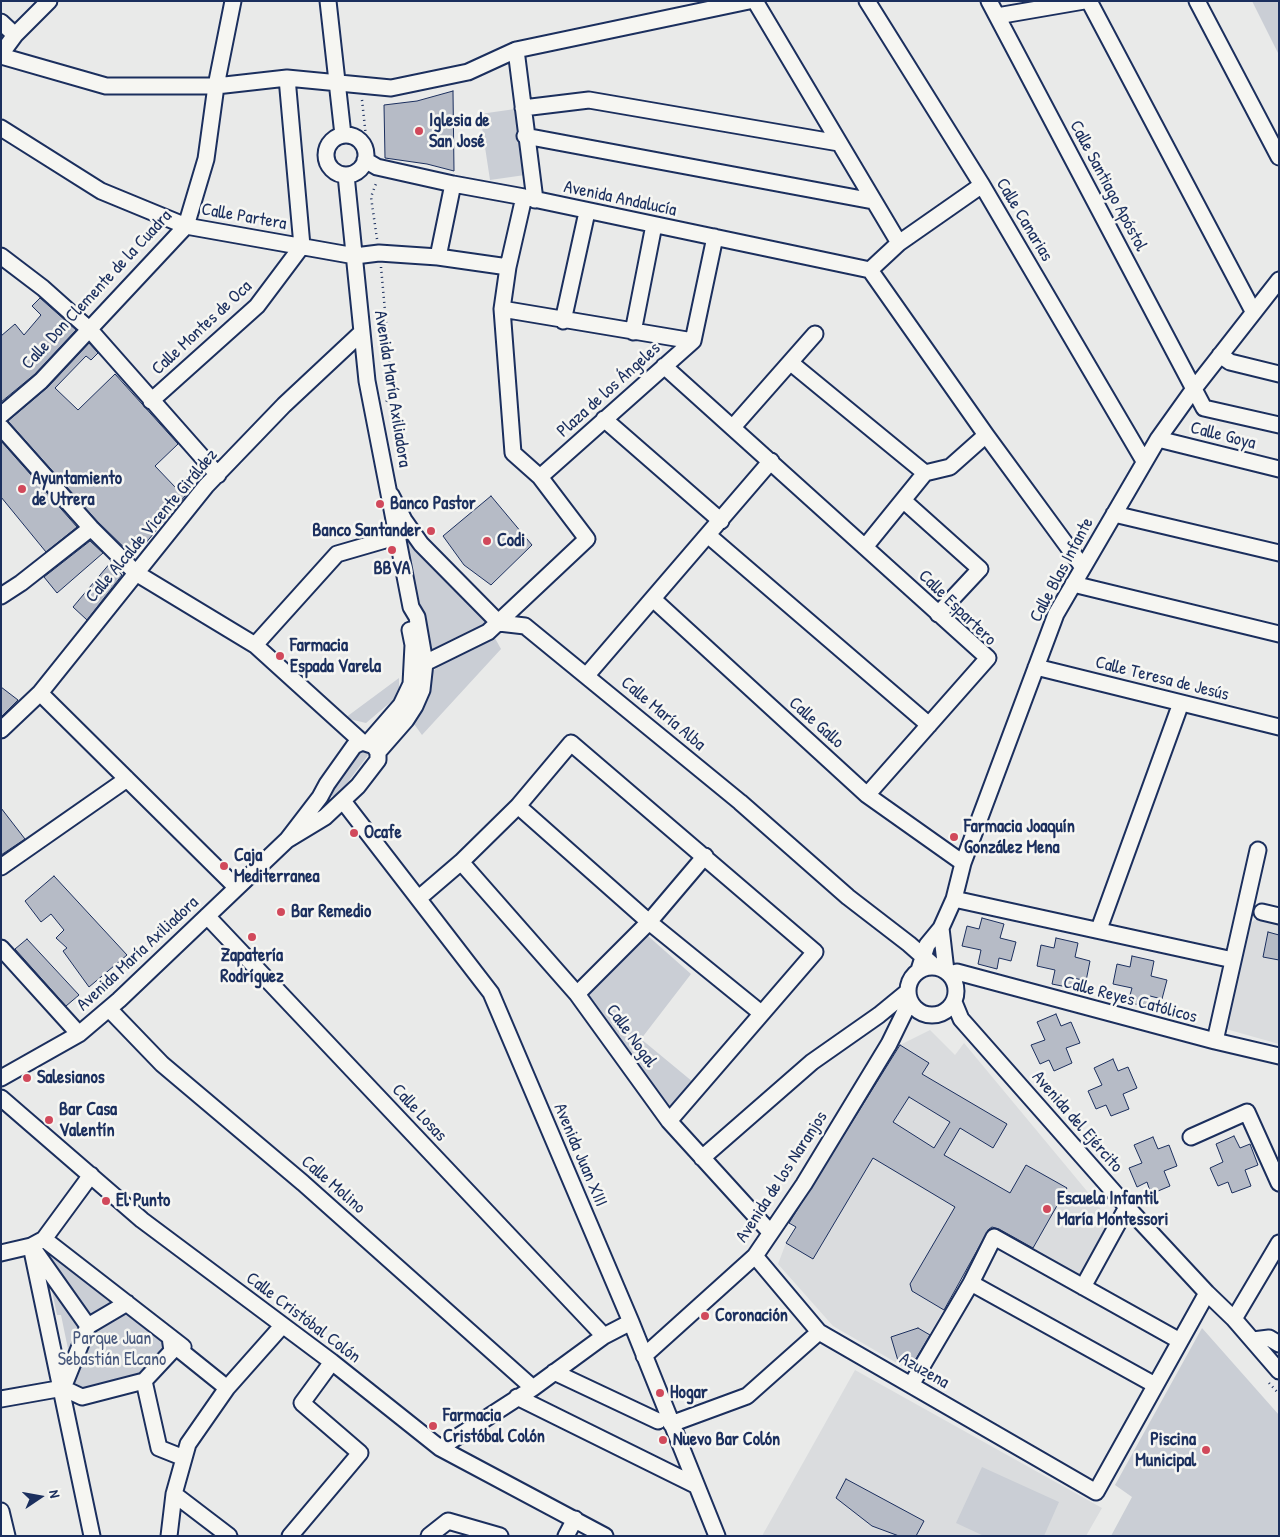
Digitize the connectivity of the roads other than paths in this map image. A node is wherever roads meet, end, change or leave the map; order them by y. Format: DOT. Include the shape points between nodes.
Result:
graph roads {
  1 [pos="49,1"];
  2 [pos="233,1"];
  3 [pos="328,1"];
  4 [pos="749,1"];
  5 [pos="755,1"];
  6 [pos="867,1"];
  7 [pos="989,1"];
  8 [pos="1084,1"];
  9 [pos="1089,1"];
  10 [pos="1197,1"];
  11 [pos="997,16"];
  12 [pos="1,22"];
  13 [pos="15,35"];
  14 [pos="516,50"];
  15 [pos="1,55"];
  16 [pos="287,78"];
  17 [pos="338,83"];
  18 [pos="216,86"];
  19 [pos="523,108"];
  20 [pos="1,128"];
  21 [pos="343,135"];
  22 [pos="526,136"];
  23 [pos="839,143"];
  24 [pos="1279,157"];
  25 [pos="371,164"];
  26 [pos="346,175"];
  27 [pos="453,184"];
  28 [pos="982,185"];
  29 [pos="530,198"];
  30 [pos="873,201"];
  31 [pos="587,212"];
  32 [pos="654,225"];
  33 [pos="186,226"];
  34 [pos="715,237"];
  35 [pos="899,243"];
  36 [pos="302,246"];
  37 [pos="1,256"];
  38 [pos="355,256"];
  39 [pos="438,257"];
  40 [pos="508,267"];
  41 [pos="870,270"];
  42 [pos="1276,288"];
  43 [pos="502,309"];
  44 [pos="1253,311"];
  45 [pos="563,321"];
  46 [pos="90,330"];
  47 [pos="633,332"];
  48 [pos="361,333"];
  49 [pos="815,334"];
  50 [pos="693,341"];
  51 [pos="1220,355"];
  52 [pos="791,363"];
  53 [pos="664,366"];
  54 [pos="1279,374"];
  55 [pos="1193,390"];
  56 [pos="151,401"];
  57 [pos="1,415"];
  58 [pos="604,419"];
  59 [pos="1279,425"];
  60 [pos="1,427"];
  61 [pos="733,427"];
  62 [pos="986,436"];
  63 [pos="1158,440"];
  64 [pos="1144,461"];
  65 [pos="771,462"];
  66 [pos="1279,469"];
  67 [pos="925,473"];
  68 [pos="218,475"];
  69 [pos="540,477"];
  70 [pos="391,495"];
  71 [pos="904,501"];
  72 [pos="1114,514"];
  73 [pos="721,521"];
  74 [pos="91,528"];
  75 [pos="399,536"];
  76 [pos="709,536"];
  77 [pos="865,547"];
  78 [pos="1279,553"];
  79 [pos="1082,566"];
  80 [pos="136,574"];
  81 [pos="1073,584"];
  82 [pos="1,596"];
  83 [pos="653,599"];
  84 [pos="411,607"];
  85 [pos="938,614"];
  86 [pos="499,623"];
  87 [pos="1279,634"];
  88 [pos="255,645"];
  89 [pos="425,663"];
  90 [pos="1036,668"];
  91 [pos="587,675"];
  92 [pos="40,693"];
  93 [pos="1181,703"];
  94 [pos="929,725"];
  95 [pos="1279,727"];
  96 [pos="1,730"];
  97 [pos="369,746"];
  98 [pos="127,779"];
  99 [pos="358,786"];
  100 [pos="867,795"];
  101 [pos="320,797"];
  102 [pos="518,806"];
  103 [pos="334,809"];
  104 [pos="356,819"];
  105 [pos="287,840"];
  106 [pos="1258,850"];
  107 [pos="705,856"];
  108 [pos="461,862"];
  109 [pos="963,863"];
  110 [pos="1,867"];
  111 [pos="236,887"];
  112 [pos="418,898"];
  113 [pos="954,899"];
  114 [pos="1262,912"];
  115 [pos="207,916"];
  116 [pos="1279,916"];
  117 [pos="649,922"];
  118 [pos="941,928"];
  119 [pos="1099,929"];
  120 [pos="1,948"];
  121 [pos="1233,960"];
  122 [pos="935,968"];
  123 [pos="973,977"];
  124 [pos="577,994"];
  125 [pos="908,996"];
  126 [pos="955,996"];
  127 [pos="109,1009"];
  128 [pos="761,1013"];
  129 [pos="921,1013"];
  130 [pos="940,1014"];
  131 [pos="879,1015"];
  132 [pos="961,1019"];
  133 [pos="79,1034"];
  134 [pos="1214,1042"];
  135 [pos="888,1044"];
  136 [pos="1279,1056"];
  137 [pos="5,1076"];
  138 [pos="6,1102"];
  139 [pos="669,1121"];
  140 [pos="1191,1137"];
  141 [pos="702,1158"];
  142 [pos="91,1175"];
  143 [pos="1279,1183"];
  144 [pos="1127,1207"];
  145 [pos="770,1232"];
  146 [pos="38,1242"];
  147 [pos="1279,1243"];
  148 [pos="1,1253"];
  149 [pos="754,1256"];
  150 [pos="971,1283"];
  151 [pos="1083,1287"];
  152 [pos="1207,1293"];
  153 [pos="127,1303"];
  154 [pos="1234,1319"];
  155 [pos="631,1322"];
  156 [pos="88,1326"];
  157 [pos="282,1326"];
  158 [pos="819,1332"];
  159 [pos="170,1336"];
  160 [pos="604,1336"];
  161 [pos="1253,1340"];
  162 [pos="1180,1341"];
  163 [pos="1279,1344"];
  164 [pos="644,1356"];
  165 [pos="332,1362"];
  166 [pos="1279,1371"];
  167 [pos="554,1372"];
  168 [pos="144,1382"];
  169 [pos="911,1385"];
  170 [pos="1155,1385"];
  171 [pos="63,1388"];
  172 [pos="227,1388"];
  173 [pos="533,1388"];
  174 [pos="517,1397"];
  175 [pos="1,1400"];
  176 [pos="665,1423"];
  177 [pos="440,1448"];
  178 [pos="184,1458"];
  179 [pos="695,1485"];
  180 [pos="174,1494"];
  181 [pos="1,1511"];
  182 [pos="576,1519"];
  183 [pos="588,1532"];
  184 [pos="7,1536"];
  185 [pos="92,1536"];
  186 [pos="169,1536"];
  187 [pos="229,1536"];
  188 [pos="290,1536"];
  189 [pos="429,1536"];
  190 [pos="500,1536"];
  191 [pos="566,1536"];
  192 [pos="605,1536"];
  193 [pos="717,1536"];
  1 -- 13 [label="street"];
  2 -- 18 [label="street, Calle Don Clemente de la Cuadra"];
  3 -- 17 [label="street"];
  4 -- 14 [label="street"];
  5 -- 23 [label="street"];
  6 -- 28 [label="street, Calle Canarias"];
  7 -- 11 [label="street, Calle Santiago Apóstol"];
  8 -- 11 [label="street"];
  9 -- 44 [label="street"];
  10 -- 24 [label="street"];
  11 -- 55 [label="street, Calle Santiago Apóstol"];
  12 -- 13 [label="street"];
  13 -- 15 [label="street"];
  14 -- 17 [label="street" via="468,72 391,88"];
  14 -- 19 [label="street"];
  15 -- 18 [label="street" via="106,86"];
  16 -- 17 [label="street"];
  16 -- 18 [label="street"];
  16 -- 36 [label="street"];
  17 -- 21 [label="street"];
  18 -- 33 [label="street, Calle Don Clemente de la Cuadra" via="206,159"];
  19 -- 22 [label="street"];
  19 -- 23 [label="street" via="589,100"];
  20 -- 33 [label="street, Calle Partera" via="101,191"];
  21 -- 25 [label="street" via="361,142"];
  21 -- 26 [label="street" via="331,141 325,153 333,171"];
  22 -- 29 [label="street"];
  22 -- 30 [label="street"];
  23 -- 30 [label="street"];
  25 -- 26 [label="street"];
  25 -- 27 [label="street, Avenida Andalucía"];
  26 -- 38 [label="street, Avenida María Axiliadora"];
  27 -- 29 [label="street, Avenida Andalucía"];
  27 -- 39 [label="street"];
  28 -- 35 [label="street"];
  28 -- 64 [label="street, Calle Canarias"];
  29 -- 31 [label="street, Avenida Andalucía"];
  29 -- 40 [label="street"];
  30 -- 35 [label="street"];
  31 -- 32 [label="street, Avenida Andalucía"];
  31 -- 45 [label="street"];
  32 -- 34 [label="street, Avenida Andalucía"];
  32 -- 47 [label="street"];
  33 -- 36 [label="street, Calle Partera"];
  33 -- 46 [label="street, Calle Don Clemente de la Cuadra"];
  34 -- 41 [label="street, Avenida Andalucía"];
  34 -- 50 [label="street"];
  35 -- 41 [label="street"];
  36 -- 38 [label="street, Calle Partera"];
  36 -- 56 [label="street, Calle Montes de Oca" via="257,306"];
  37 -- 46 [label="street"];
  38 -- 39 [label="street, Calle Partera" via="379,253"];
  38 -- 48 [label="street, Avenida María Axiliadora"];
  39 -- 40 [label="street, Calle Partera"];
  40 -- 43 [label="street"];
  41 -- 62 [label="street"];
  42 -- 44 [label="street, Calle Blas Infante"];
  43 -- 45 [label="street, Plaza de los Ángeles"];
  43 -- 69 [label="street" via="513,453"];
  44 -- 51 [label="street, Calle Blas Infante"];
  45 -- 47 [label="street, Plaza de los Ángeles"];
  46 -- 56 [label="street"];
  46 -- 57 [label="street, Calle Don Clemente de la Cuadra" via="41,381"];
  47 -- 50 [label="street, Plaza de los Ángeles"];
  48 -- 68 [label="street, Calle Alcalde Vicente Giráldez" via="284,405"];
  48 -- 70 [label="street, Avenida María Axiliadora" via="371,403"];
  49 -- 52 [label="street"];
  50 -- 53 [label="street, Plaza de los Ángeles"];
  51 -- 54 [label="street" via="1230,362"];
  51 -- 55 [label="street, Calle Blas Infante"];
  52 -- 61 [label="street"];
  52 -- 67 [label="street"];
  53 -- 58 [label="street, Plaza de los Ángeles"];
  53 -- 61 [label="street, Calle Espartero"];
  55 -- 59 [label="street, Calle Santiago Apóstol" via="1204,408"];
  55 -- 63 [label="street, Calle Blas Infante"];
  56 -- 68 [label="street"];
  58 -- 69 [label="street, Plaza de los Ángeles"];
  58 -- 73 [label="street"];
  60 -- 74 [label="street"];
  61 -- 65 [label="street, Calle Espartero"];
  62 -- 67 [label="street" via="950,467"];
  62 -- 79 [label="street"];
  63 -- 64 [label="street, Calle Blas Infante"];
  63 -- 66 [label="street, Calle Goya"];
  64 -- 72 [label="street, Calle Blas Infante"];
  65 -- 73 [label="street"];
  65 -- 77 [label="street, Calle Espartero"];
  67 -- 71 [label="street"];
  68 -- 80 [label="street, Calle Alcalde Vicente Giráldez"];
  69 -- 86 [label="street" via="587,539"];
  70 -- 75 [label="street, Avenida María Axiliadora"];
  70 -- 86 [label="street" via="420,544"];
  71 -- 77 [label="street"];
  71 -- 85 [label="street" via="980,569"];
  72 -- 78 [label="street"];
  72 -- 79 [label="street, Calle Blas Infante"];
  73 -- 76 [label="street"];
  74 -- 80 [label="street"];
  74 -- 82 [label="street"];
  75 -- 84 [label="street, Avenida María Axiliadora"];
  75 -- 88 [label="street" via="337,554"];
  76 -- 83 [label="street"];
  76 -- 94 [label="street"];
  77 -- 85 [label="street, Calle Espartero"];
  79 -- 81 [label="street, Calle Blas Infante"];
  80 -- 88 [label="street"];
  80 -- 92 [label="street, Calle Alcalde Vicente Giráldez"];
  81 -- 87 [label="street"];
  81 -- 90 [label="street, Calle Blas Infante" via="1056,614"];
  83 -- 91 [label="street"];
  83 -- 100 [label="street, Calle Gallo"];
  84 -- 89 [label="street, Avenida María Axiliadora" via="418,617"];
  84 -- 97 [label="street, Avenida María Axiliadora" via="408,617 412,645 411,684 401,705"];
  85 -- 94 [label="street, Calle Espartero" via="988,658"];
  86 -- 89 [label="street" via="488,632"];
  86 -- 91 [label="street, Calle María Alba" via="525,626"];
  88 -- 97 [label="street"];
  89 -- 97 [label="street, Avenida María Axiliadora" via="422,690 406,720"];
  90 -- 93 [label="street, Calle Teresa de Jesús"];
  90 -- 109 [label="street, Calle Blas Infante"];
  91 -- 122 [label="street, Calle María Alba"];
  92 -- 96 [label="street, Calle Alcalde Vicente Giráldez"];
  92 -- 98 [label="street"];
  93 -- 95 [label="street, Calle Teresa de Jesús"];
  93 -- 119 [label="street"];
  94 -- 100 [label="street, Calle Espartero"];
  97 -- 99 [label="street" via="378,760"];
  97 -- 101 [label="street, Avenida María Axiliadora" via="354,746"];
  98 -- 110 [label="street"];
  98 -- 111 [label="street"];
  99 -- 103 [label="street"];
  99 -- 104 [label="street" via="354,804"];
  100 -- 109 [label="street, Calle Gallo"];
  101 -- 103 [label="street, Avenida Juan XIII"];
  101 -- 105 [label="street, Avenida María Axiliadora"];
  102 -- 107 [label="street" via="571,743"];
  102 -- 108 [label="street"];
  102 -- 117 [label="street"];
  103 -- 104 [label="street, Avenida Juan XIII"];
  103 -- 104 [label="street"];
  103 -- 105 [label="street, Avenida María Axiliadora"];
  104 -- 112 [label="street, Avenida Juan XIII"];
  105 -- 111 [label="street, Avenida María Axiliadora"];
  106 -- 121 [label="street"];
  107 -- 117 [label="street"];
  107 -- 128 [label="street" via="815,952"];
  108 -- 112 [label="street"];
  108 -- 124 [label="street, Calle Nogal"];
  109 -- 113 [label="street, Calle Blas Infante"];
  111 -- 115 [label="street, Avenida María Axiliadora"];
  112 -- 155 [label="street, Avenida Juan XIII" via="491,993"];
  113 -- 118 [label="street, Calle Blas Infante"];
  113 -- 119 [label="street"];
  114 -- 116 [label="street"];
  115 -- 127 [label="street, Avenida María Axiliadora"];
  115 -- 160 [label="street, Calle Losas"];
  117 -- 124 [label="street"];
  117 -- 128 [label="street"];
  118 -- 122 [label="street"];
  118 -- 122 [label="street, Calle Blas Infante" via="927,945"];
  119 -- 121 [label="street"];
  120 -- 133 [label="street"];
  121 -- 134 [label="street"];
  122 -- 123 [label="street, Calle Reyes Católicos"];
  122 -- 125 [label="street" via="913,975"];
  122 -- 126 [label="street"];
  123 -- 126 [label="street"];
  123 -- 134 [label="street, Calle Reyes Católicos"];
  124 -- 139 [label="street, Calle Nogal"];
  125 -- 129 [label="street"];
  125 -- 131 [label="street"];
  125 -- 135 [label="street, Avenida de los Naranjos"];
  126 -- 130 [label="street" via="946,1011"];
  126 -- 132 [label="street, Avenida del Ejército"];
  127 -- 133 [label="street, Avenida María Axiliadora"];
  127 -- 173 [label="street, Calle Molino" via="162,1064"];
  128 -- 139 [label="street"];
  129 -- 130 [label="street"];
  129 -- 135 [label="street, Avenida de los Naranjos"];
  130 -- 132 [label="street"];
  131 -- 135 [label="street"];
  131 -- 141 [label="street" via="812,1062"];
  132 -- 144 [label="street, Avenida del Ejército"];
  133 -- 137 [label="street, Avenida María Axiliadora"];
  134 -- 136 [label="street, Calle Reyes Católicos"];
  135 -- 145 [label="street, Avenida de los Naranjos" via="804,1184"];
  137 -- 138 [label="street"];
  138 -- 142 [label="street, Calle Cristóbal Colón"];
  139 -- 141 [label="street, Calle Nogal"];
  140 -- 143 [label="street" via="1247,1112"];
  141 -- 145 [label="street, Calle Nogal"];
  142 -- 146 [label="street"];
  142 -- 157 [label="street, Calle Cristóbal Colón" via="142,1220"];
  144 -- 151 [label="street"];
  144 -- 152 [label="street, Avenida del Ejército"];
  145 -- 149 [label="street, Avenida de los Naranjos"];
  146 -- 148 [label="street"];
  146 -- 153 [label="street"];
  146 -- 156 [label="street"];
  146 -- 171 [label="street"];
  147 -- 154 [label="street"];
  149 -- 158 [label="street, Azuzena"];
  149 -- 164 [label="street, Avenida de los Naranjos"];
  150 -- 151 [label="street" via="994,1237"];
  150 -- 169 [label="street"];
  150 -- 170 [label="street"];
  151 -- 162 [label="street"];
  152 -- 154 [label="street, Avenida del Ejército"];
  152 -- 162 [label="street"];
  153 -- 156 [label="street"];
  153 -- 159 [label="street"];
  154 -- 161 [label="street, Avenida del Ejército"];
  155 -- 160 [label="street"];
  155 -- 164 [label="street, Avenida Juan XIII"];
  156 -- 171 [label="street"];
  157 -- 165 [label="street, Calle Cristóbal Colón"];
  157 -- 172 [label="street"];
  158 -- 169 [label="street, Azuzena"];
  158 -- 176 [label="street" via="747,1396"];
  159 -- 168 [label="street" via="172,1351"];
  159 -- 172 [label="street" via="183,1347 181,1351"];
  160 -- 167 [label="street"];
  161 -- 163 [label="street" via="1269,1338"];
  161 -- 166 [label="street, Avenida del Ejército"];
  162 -- 170 [label="street"];
  164 -- 176 [label="street, Avenida Juan XIII"];
  165 -- 177 [label="street, Calle Cristóbal Colón"];
  165 -- 188 [label="street" via="302,1403 360,1453"];
  167 -- 173 [label="street"];
  167 -- 176 [label="street"];
  168 -- 171 [label="street" via="82,1397"];
  168 -- 178 [label="street" via="160,1448"];
  169 -- 170 [label="street, Azuzena" via="1096,1492"];
  171 -- 175 [label="street"];
  171 -- 185 [label="street"];
  172 -- 178 [label="street" via="188,1444"];
  173 -- 174 [label="street"];
  174 -- 177 [label="street"];
  174 -- 179 [label="street"];
  176 -- 179 [label="street, Avenida Juan XIII"];
  177 -- 182 [label="street, Calle Cristóbal Colón"];
  178 -- 180 [label="street"];
  179 -- 193 [label="street, Avenida Juan XIII"];
  180 -- 186 [label="street"];
  180 -- 187 [label="street"];
  181 -- 184 [label="street"];
  182 -- 183 [label="street, Calle Cristóbal Colón"];
  182 -- 191 [label="street"];
  183 -- 192 [label="street, Calle Cristóbal Colón"];
  189 -- 190 [label="street" via="448,1521"];
}
